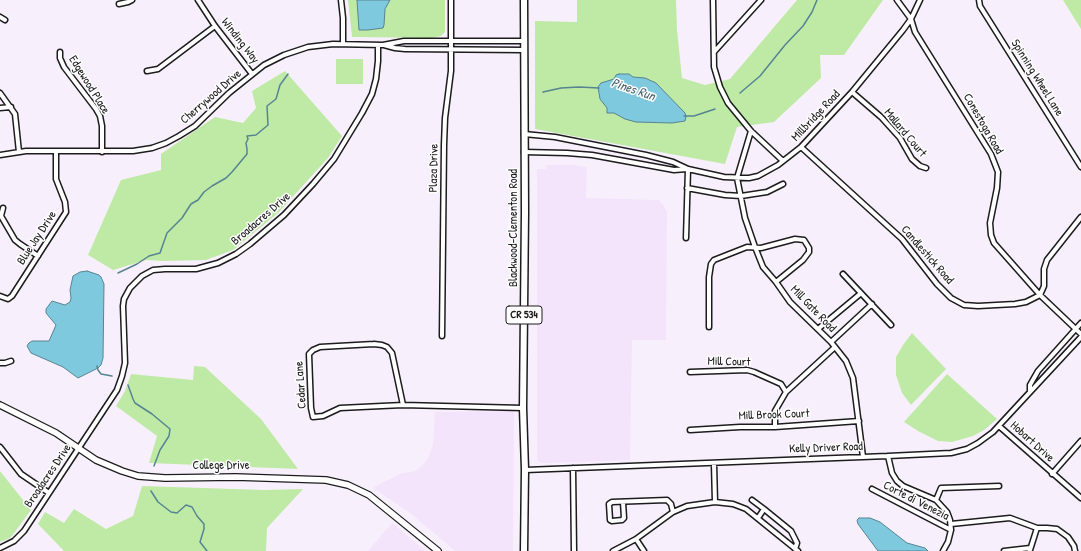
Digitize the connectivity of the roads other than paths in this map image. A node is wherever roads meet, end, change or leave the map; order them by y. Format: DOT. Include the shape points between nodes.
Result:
graph roads {
  1 [pos="132,0"];
  2 [pos="198,0"];
  3 [pos="341,0"];
  4 [pos="451,0"];
  5 [pos="524,0"];
  6 [pos="713,0"];
  7 [pos="761,0"];
  8 [pos="897,0"];
  9 [pos="920,0"];
  10 [pos="979,0"];
  11 [pos="119,4"];
  12 [pos="0,17"];
  13 [pos="911,19"];
  14 [pos="5,20"];
  15 [pos="215,26"];
  16 [pos="451,41"];
  17 [pos="524,41"];
  18 [pos="343,44"];
  19 [pos="381,45"];
  20 [pos="451,50"];
  21 [pos="524,50"];
  22 [pos="60,52"];
  23 [pos="713,52"];
  24 [pos="147,71"];
  25 [pos="252,74"];
  26 [pos="852,92"];
  27 [pos="0,93"];
  28 [pos="11,107"];
  29 [pos="0,108"];
  30 [pos="751,131"];
  31 [pos="524,134"];
  32 [pos="802,147"];
  33 [pos="19,152"];
  34 [pos="56,152"];
  35 [pos="102,152"];
  36 [pos="524,152"];
  37 [pos="0,156"];
  38 [pos="782,161"];
  39 [pos="1081,167"];
  40 [pos="926,168"];
  41 [pos="688,169"];
  42 [pos="737,178"];
  43 [pos="783,184"];
  44 [pos="687,188"];
  45 [pos="741,196"];
  46 [pos="4,208"];
  47 [pos="1081,217"];
  48 [pos="686,238"];
  49 [pos="755,248"];
  50 [pos="38,256"];
  51 [pos="843,274"];
  52 [pos="776,282"];
  53 [pos="860,294"];
  54 [pos="1040,295"];
  55 [pos="0,296"];
  56 [pos="872,304"];
  57 [pos="1081,323"];
  58 [pos="891,324"];
  59 [pos="709,327"];
  60 [pos="818,329"];
  61 [pos="1076,329"];
  62 [pos="442,336"];
  63 [pos="1081,336"];
  64 [pos="831,342"];
  65 [pos="835,347"];
  66 [pos="11,361"];
  67 [pos="0,363"];
  68 [pos="690,372"];
  69 [pos="786,392"];
  70 [pos="1030,392"];
  71 [pos="0,405"];
  72 [pos="403,405"];
  73 [pos="523,408"];
  74 [pos="859,421"];
  75 [pos="999,426"];
  76 [pos="775,427"];
  77 [pos="690,430"];
  78 [pos="1081,442"];
  79 [pos="0,447"];
  80 [pos="79,448"];
  81 [pos="888,456"];
  82 [pos="863,457"];
  83 [pos="714,464"];
  84 [pos="573,468"];
  85 [pos="524,470"];
  86 [pos="1052,474"];
  87 [pos="999,486"];
  88 [pos="872,489"];
  89 [pos="49,494"];
  90 [pos="1081,498"];
  91 [pos="752,500"];
  92 [pos="936,500"];
  93 [pos="623,502"];
  94 [pos="715,502"];
  95 [pos="764,509"];
  96 [pos="673,512"];
  97 [pos="758,518"];
  98 [pos="951,524"];
  99 [pos="1037,528"];
  100 [pos="951,530"];
  101 [pos="636,539"];
  102 [pos="0,548"];
  103 [pos="796,550"];
  104 [pos="1030,550"];
  105 [pos="438,551"];
  106 [pos="524,551"];
  107 [pos="574,551"];
  108 [pos="613,551"];
  109 [pos="644,551"];
  110 [pos="943,551"];
  111 [pos="1004,551"];
  112 [pos="1075,551"];
  1 -- 11 [label="street"];
  2 -- 15 [label="street, Winding Way"];
  3 -- 18 [label="street"];
  4 -- 16 [label="street, Plaza Drive"];
  5 -- 17 [label="main road, Blackwood-Clementon Road / CR 534"];
  6 -- 23 [label="street"];
  7 -- 23 [label="street"];
  8 -- 13 [label="street, Conestoga Road"];
  9 -- 13 [label="street, Millbridge Road"];
  10 -- 39 [label="street, Spinning Wheel Lane" via="980,6"];
  12 -- 14 [label="street"];
  13 -- 26 [label="street, Millbridge Road"];
  13 -- 54 [label="street, Conestoga Road" via="915,32 992,154 998,172 990,224 994,243"];
  15 -- 24 [label="street" via="158,69"];
  15 -- 25 [label="street, Winding Way"];
  16 -- 17 [label="street, Cherrywood Drive"];
  16 -- 19 [label="street, Cherrywood Drive" via="404,41"];
  16 -- 20 [label="street, Plaza Drive"];
  17 -- 21 [label="main road, Blackwood-Clementon Road / CR 534"];
  18 -- 19 [label="street, Cherrywood Drive"];
  18 -- 25 [label="street, Cherrywood Drive" via="319,45 294,51 274,59"];
  19 -- 20 [label="street, Cherrywood Drive" via="401,49"];
  19 -- 80 [label="street, Broadacres Drive" via="376,79 366,108 334,159 284,215 250,244 218,263 196,269 153,270 142,276 130,288 124,299 122,312 125,350 122,376 114,396"];
  20 -- 21 [label="street, Cherrywood Drive"];
  20 -- 62 [label="street, Plaza Drive" via="451,76 445,118"];
  21 -- 31 [label="main road, Blackwood-Clementon Road / CR 534"];
  22 -- 35 [label="street, Edgewood Place" via="64,67 100,116"];
  23 -- 30 [label="street" via="714,67 728,104"];
  25 -- 35 [label="street, Cherrywood Drive" via="195,126 175,139 143,150"];
  26 -- 32 [label="street, Millbridge Road"];
  26 -- 40 [label="street, Mallard Court" via="900,138 912,159"];
  27 -- 28 [label="street"];
  28 -- 29 [label="street"];
  28 -- 33 [label="street" via="16,118"];
  30 -- 38 [label="street"];
  30 -- 42 [label="street"];
  31 -- 36 [label="main road, Blackwood-Clementon Road / CR 534"];
  31 -- 41 [label="street, Millbridge Road" via="555,137 646,155"];
  32 -- 38 [label="street, Millbridge Road"];
  32 -- 54 [label="street, Candlestick Road" via="902,239 951,298 964,305 978,306 1015,304"];
  33 -- 34 [label="street, Cherrywood Drive"];
  33 -- 37 [label="street, Cherrywood Drive"];
  34 -- 35 [label="street, Cherrywood Drive"];
  34 -- 50 [label="street, Blue Jay Drive" via="56,179 66,212"];
  36 -- 41 [label="street, Millbridge Road" via="592,155 674,170"];
  36 -- 73 [label="main road, Blackwood-Clementon Road / CR 534"];
  38 -- 42 [label="street, Millbridge Road" via="758,176"];
  41 -- 42 [label="street, Millbridge Road"];
  41 -- 44 [label="street"];
  42 -- 45 [label="street, Mill Gate Road"];
  43 -- 45 [label="street" via="767,192"];
  44 -- 45 [label="street"];
  44 -- 48 [label="street"];
  45 -- 49 [label="street, Mill Gate Road"];
  46 -- 50 [label="street" via="1,216 16,240"];
  47 -- 54 [label="street" via="1047,260 1044,286"];
  49 -- 52 [label="street, Mill Gate Road" via="763,267"];
  49 -- 52 [label="street" via="800,238 808,246 809,252 803,260"];
  49 -- 59 [label="street" via="741,249 714,260 711,264"];
  50 -- 55 [label="street, Blue Jay Drive" via="12,296"];
  51 -- 53 [label="street"];
  52 -- 60 [label="street, Mill Gate Road" via="790,302"];
  53 -- 56 [label="street"];
  53 -- 60 [label="street"];
  54 -- 61 [label="street, Conestoga Road"];
  56 -- 58 [label="street"];
  56 -- 64 [label="street"];
  57 -- 61 [label="street"];
  60 -- 64 [label="street, Mill Gate Road"];
  61 -- 63 [label="street, Conestoga Road"];
  61 -- 70 [label="street" via="1038,371 1030,384"];
  63 -- 70 [label="street, Kelly Driver Road"];
  64 -- 65 [label="street, Mill Gate Road"];
  65 -- 69 [label="street"];
  65 -- 74 [label="street, Mill Gate Road" via="846,360 853,378"];
  66 -- 67 [label="street"];
  68 -- 69 [label="street, Mill Court" via="747,370 781,384"];
  69 -- 76 [label="street" via="775,411"];
  70 -- 75 [label="street, Kelly Driver Road"];
  71 -- 80 [label="main road, College Drive" via="56,433"];
  72 -- 72 [label="street, Cedar Lane" via="340,408 313,418 309,354 320,347 374,344 387,347 392,353"];
  72 -- 73 [label="street, Cedar Lane"];
  73 -- 85 [label="main road, Blackwood-Clementon Road / CR 534"];
  74 -- 76 [label="street, Mill Brook Court"];
  74 -- 82 [label="street, Mill Gate Road"];
  75 -- 81 [label="street, Kelly Driver Road" via="967,449 951,453"];
  75 -- 86 [label="street, Hobart Drive"];
  76 -- 77 [label="street, Mill Brook Court"];
  78 -- 86 [label="street, Hobart Drive"];
  79 -- 89 [label="street" via="21,474"];
  80 -- 89 [label="street, Broadacres Drive"];
  80 -- 105 [label="main road, College Drive" via="96,460 138,476 326,480 348,485 369,495"];
  81 -- 82 [label="street, Kelly Driver Road"];
  81 -- 92 [label="street" via="897,481"];
  82 -- 83 [label="street, Kelly Driver Road"];
  83 -- 84 [label="street, Kelly Driver Road"];
  83 -- 94 [label="street"];
  84 -- 85 [label="street, Kelly Driver Road"];
  84 -- 107 [label="street"];
  85 -- 106 [label="main road, Blackwood-Clementon Road / CR 534"];
  86 -- 90 [label="street, Hobart Drive"];
  87 -- 92 [label="street" via="941,488"];
  88 -- 100 [label="street, Corte di Venezia"];
  89 -- 102 [label="street, Broadacres Drive" via="18,538"];
  91 -- 95 [label="street"];
  92 -- 98 [label="street" via="947,512"];
  93 -- 93 [label="street" via="609,504 610,520 624,518"];
  93 -- 96 [label="street" via="667,500"];
  94 -- 96 [label="street" via="687,506"];
  94 -- 97 [label="street" via="742,507"];
  95 -- 97 [label="street"];
  95 -- 103 [label="street" via="791,531 797,543"];
  96 -- 101 [label="street"];
  97 -- 103 [label="street"];
  98 -- 99 [label="street" via="1010,518"];
  98 -- 100 [label="street"];
  99 -- 104 [label="street"];
  99 -- 112 [label="street" via="1052,528 1062,532 1071,541"];
  100 -- 110 [label="street"];
  101 -- 108 [label="street"];
  101 -- 109 [label="street"];
  104 -- 111 [label="street"];
}
